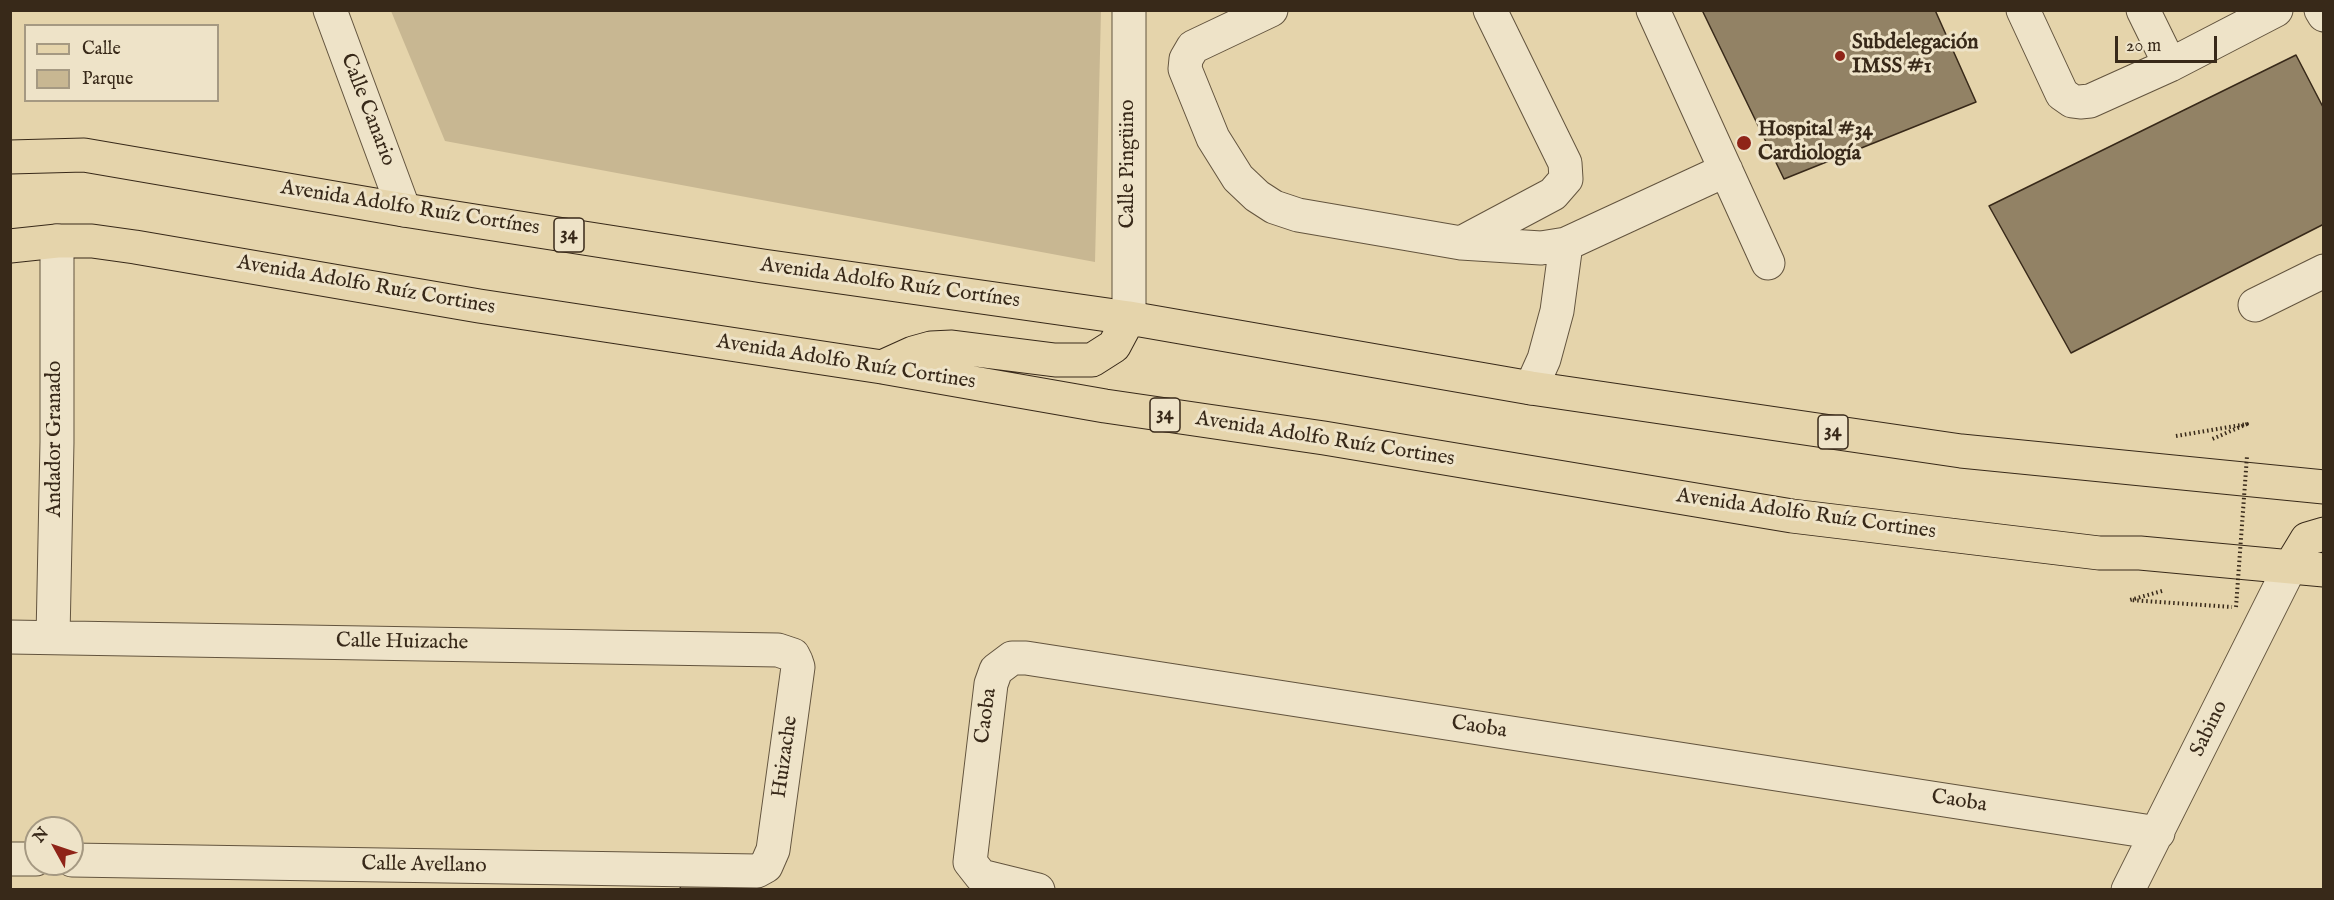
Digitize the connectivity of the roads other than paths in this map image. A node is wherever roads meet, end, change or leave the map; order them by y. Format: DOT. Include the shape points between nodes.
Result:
graph roads {
  1 [pos="330,10"];
  2 [pos="1129,10"];
  3 [pos="1271,10"];
  4 [pos="1490,10"];
  5 [pos="1653,10"];
  6 [pos="2023,10"];
  7 [pos="2143,10"];
  8 [pos="2276,10"];
  9 [pos="2320,10"];
  10 [pos="2324,15"];
  11 [pos="2170,65"];
  12 [pos="10,157"];
  13 [pos="1725,171"];
  14 [pos="404,210"];
  15 [pos="57,241"];
  16 [pos="1461,243"];
  17 [pos="1566,244"];
  18 [pos="10,246"];
  19 [pos="1768,263"];
  20 [pos="2324,271"];
  21 [pos="2255,305"];
  22 [pos="1129,318"];
  23 [pos="882,367"];
  24 [pos="1531,388"];
  25 [pos="2324,487"];
  26 [pos="2324,534"];
  27 [pos="2290,567"];
  28 [pos="2324,570"];
  29 [pos="10,637"];
  30 [pos="53,637"];
  31 [pos="793,655"];
  32 [pos="2158,833"];
  33 [pos="84,860"];
  34 [pos="771,860"];
  35 [pos="657,880"];
  36 [pos="1038,890"];
  37 [pos="2128,890"];
  1 -- 14 [label="street, Calle Canario"];
  2 -- 22 [label="street, Calle Pingüino"];
  3 -- 16 [label="street" via="1193,47 1186,59 1187,80 1213,138 1238,178 1265,202 1298,215"];
  4 -- 16 [label="street" via="1565,163 1566,179 1553,194"];
  5 -- 13 [label="street"];
  6 -- 11 [label="street" via="2062,94 2072,101 2090,101"];
  7 -- 11 [label="street"];
  8 -- 11 [label="street"];
  9 -- 10 [label="street"];
  12 -- 14 [label="main road, Avenida Adolfo Ruíz Cortínes / 34" via="84,155"];
  13 -- 17 [label="street"];
  13 -- 19 [label="street"];
  14 -- 22 [label="main road, Avenida Adolfo Ruíz Cortínes / 34"];
  15 -- 18 [label="main road, Avenida Adolfo Ruíz Cortines / 34"];
  15 -- 23 [label="main road, Avenida Adolfo Ruíz Cortines / 34" via="135,247 479,306"];
  15 -- 30 [label="street, Andador Granado"];
  16 -- 17 [label="street" via="1541,248"];
  17 -- 24 [label="street" via="1553,329"];
  20 -- 21 [label="street"];
  22 -- 23 [label="main road" via="1113,346 1092,360 1055,360 952,347 913,353"];
  22 -- 24 [label="main road, 34"];
  23 -- 27 [label="main road, Avenida Adolfo Ruíz Cortines / 34" via="1792,516 2099,553"];
  24 -- 25 [label="main road, 34" via="1961,451"];
  26 -- 27 [label="main road" via="2307,539"];
  27 -- 28 [label="main road, Avenida Adolfo Ruíz Cortines / 34"];
  27 -- 32 [label="street, Sabino"];
  29 -- 30 [label="street, Calle Huizache"];
  30 -- 31 [label="street, Calle Huizache" via="778,650"];
  31 -- 34 [label="street, Huizache" via="798,667"];
  32 -- 36 [label="street, Caoba" via="1012,658 996,670 991,684 970,862 981,876"];
  32 -- 37 [label="street, Sabino"];
  33 -- 35 [label="street, Calle Avellano"];
  34 -- 35 [label="street, Calle Avellano" via="757,871"];
}
